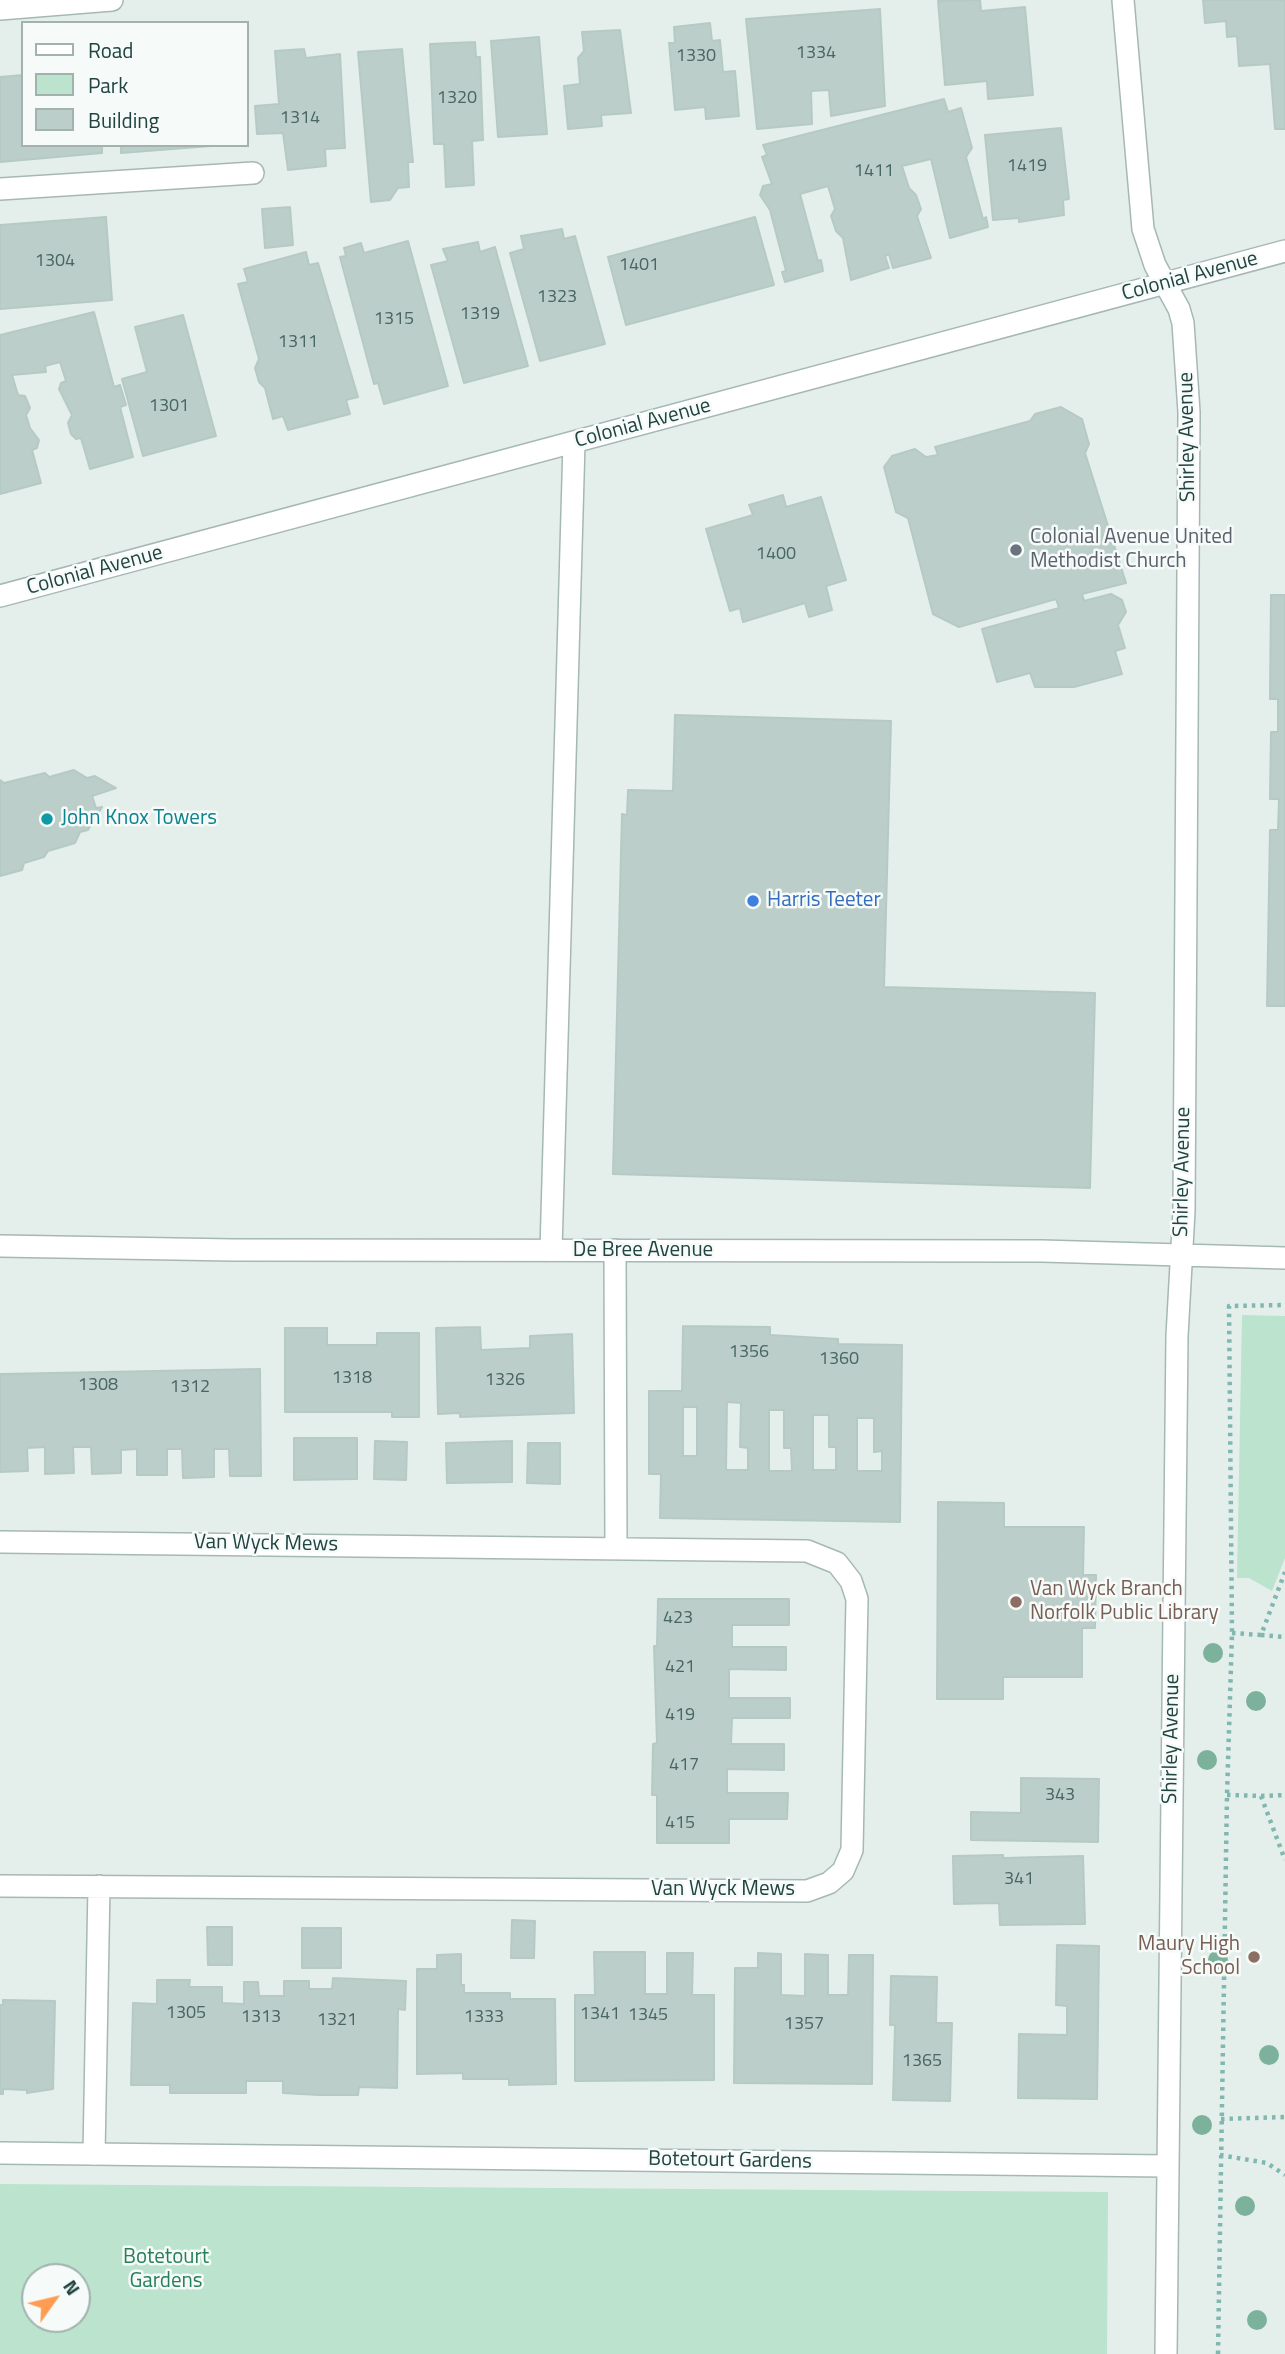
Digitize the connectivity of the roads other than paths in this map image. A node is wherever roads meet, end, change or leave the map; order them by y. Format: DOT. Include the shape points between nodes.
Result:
graph roads {
  1 [pos="112,0"];
  2 [pos="1123,0"];
  3 [pos="27,3"];
  4 [pos="0,9"];
  5 [pos="253,173"];
  6 [pos="0,189"];
  7 [pos="1285,251"];
  8 [pos="1166,284"];
  9 [pos="574,443"];
  10 [pos="0,596"];
  11 [pos="0,1246"];
  12 [pos="551,1250"];
  13 [pos="615,1250"];
  14 [pos="1181,1256"];
  15 [pos="1285,1258"];
  16 [pos="0,1542"];
  17 [pos="615,1548"];
  18 [pos="0,1886"];
  19 [pos="99,1886"];
  20 [pos="0,2154"];
  21 [pos="94,2154"];
  22 [pos="1167,2166"];
  23 [pos="1166,2354"];
  1 -- 3 [label="street"];
  2 -- 8 [label="street, Shirley Avenue" via="1142,224"];
  3 -- 4 [label="street"];
  5 -- 6 [label="street"];
  7 -- 8 [label="street, Colonial Avenue"];
  8 -- 9 [label="street, Colonial Avenue"];
  8 -- 14 [label="street, Shirley Avenue" via="1186,335 1189,412"];
  9 -- 10 [label="street, Colonial Avenue"];
  9 -- 12 [label="street"];
  11 -- 12 [label="street, De Bree Avenue"];
  12 -- 13 [label="street, De Bree Avenue"];
  13 -- 14 [label="street, De Bree Avenue" via="1042,1251"];
  13 -- 17 [label="street"];
  14 -- 15 [label="street, De Bree Avenue"];
  14 -- 22 [label="street, Shirley Avenue"];
  16 -- 17 [label="street, Van Wyck Mews"];
  17 -- 19 [label="street, Van Wyck Mews" via="807,1551 837,1563 851,1581 857,1599 852,1850 843,1871 829,1883 807,1891"];
  18 -- 19 [label="street, Van Wyck Mews"];
  19 -- 21 [label="street"];
  20 -- 21 [label="street, Botetourt Gardens"];
  21 -- 22 [label="street, Botetourt Gardens"];
  22 -- 23 [label="street, Shirley Avenue"];
}
